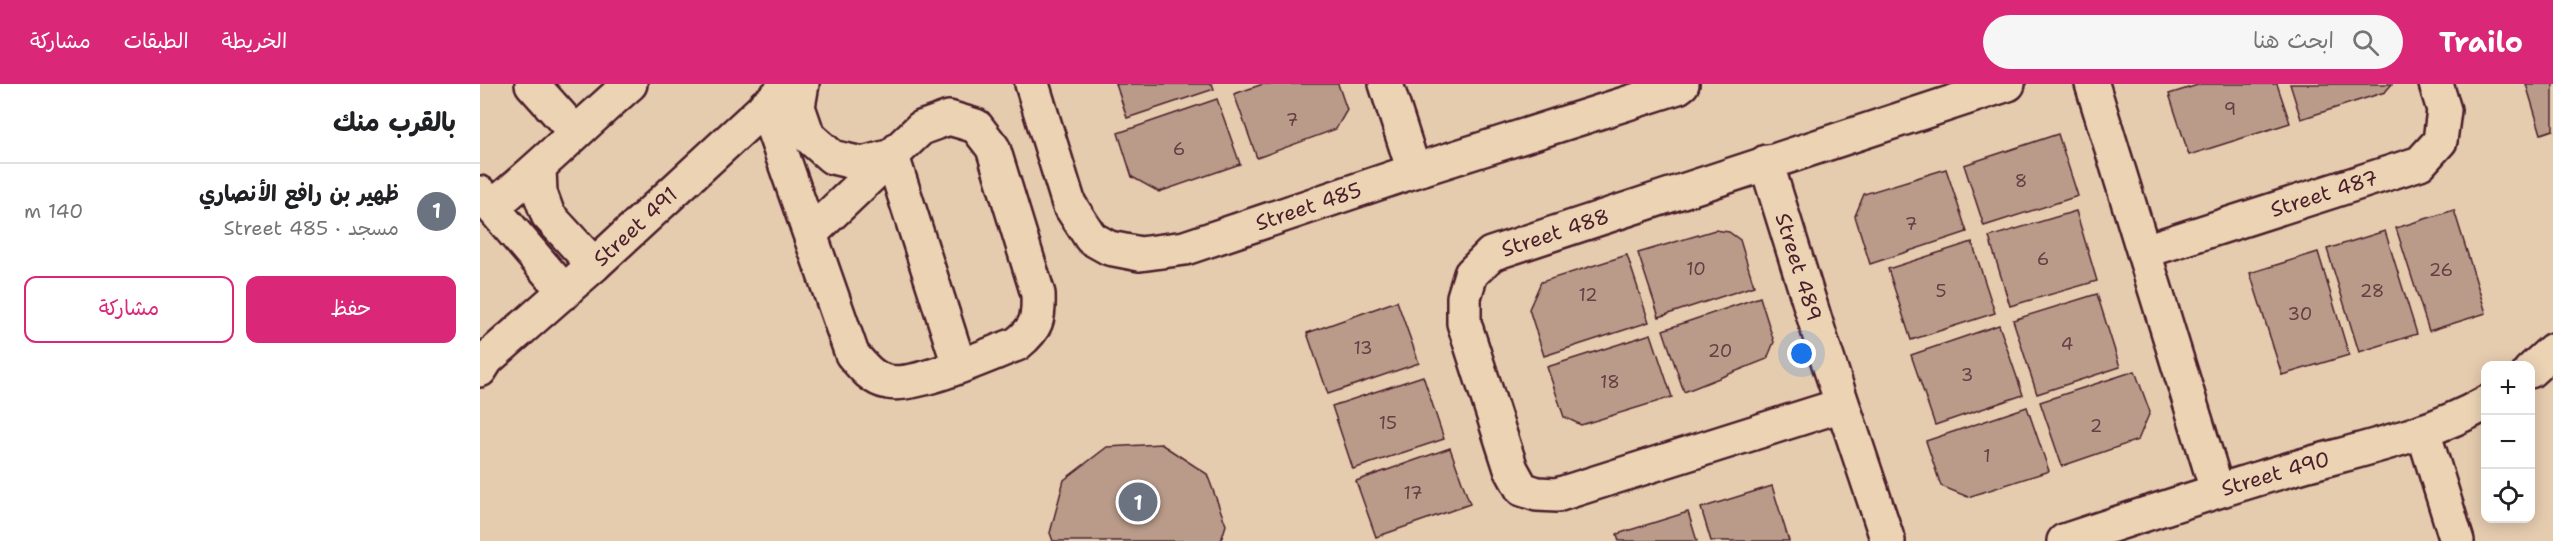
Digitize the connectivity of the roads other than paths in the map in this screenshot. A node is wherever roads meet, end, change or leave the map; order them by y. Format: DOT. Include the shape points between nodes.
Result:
graph roads {
  1 [pos="532,84"];
  2 [pos="630,84"];
  3 [pos="790,84"];
  4 [pos="802,84"];
  5 [pos="1032,84"];
  6 [pos="1386,84"];
  7 [pos="1682,84"];
  8 [pos="2008,84"];
  9 [pos="2092,84"];
  10 [pos="2436,84"];
  11 [pos="765,106"];
  12 [pos="575,132"];
  13 [pos="892,156"];
  14 [pos="1766,162"];
  15 [pos="539,169"];
  16 [pos="1414,171"];
  17 [pos="486,200"];
  18 [pos="810,234"];
  19 [pos="2145,252"];
  20 [pos="594,265"];
  21 [pos="565,292"];
  22 [pos="2553,350"];
  23 [pos="959,365"];
  24 [pos="2535,366"];
  25 [pos="480,370"];
  26 [pos="1842,405"];
  27 [pos="2481,406"];
  28 [pos="2423,431"];
  29 [pos="2217,490"];
  30 [pos="1888,541"];
  31 [pos="2064,541"];
  32 [pos="2457,541"];
  1 -- 12 [label="street"];
  2 -- 12 [label="street"];
  3 -- 11 [label="street, Street 491"];
  4 -- 13 [label="street" via="798,107 808,136 832,157 862,164"];
  5 -- 16 [label="street, Street 485" via="1069,204 1091,238 1109,248 1140,254 1185,248"];
  6 -- 16 [label="street"];
  7 -- 16 [label="street, Street 485"];
  8 -- 14 [label="street, Street 488"];
  9 -- 19 [label="street"];
  10 -- 19 [label="street, Street 487" via="2444,110 2440,141 2420,163"];
  11 -- 18 [label="street"];
  11 -- 20 [label="street, Street 491"];
  12 -- 15 [label="street"];
  13 -- 18 [label="street"];
  13 -- 23 [label="street"];
  13 -- 23 [label="street" via="921,128 949,118 976,126 993,148 1038,294 1039,315 1030,333 1017,345"];
  14 -- 26 [label="street, Street 489"];
  14 -- 26 [label="street, Street 488" via="1491,254 1471,274 1464,297 1464,323 1511,469 1522,489 1537,494 1557,495"];
  15 -- 17 [label="street"];
  15 -- 20 [label="street" via="540,193 548,215"];
  17 -- 21 [label="street"];
  18 -- 23 [label="street" via="852,354 867,372 888,382 915,381"];
  19 -- 29 [label="street"];
  20 -- 21 [label="street, Street 491"];
  21 -- 25 [label="street, Street 491" via="487,359"];
  22 -- 24 [label="street"];
  26 -- 30 [label="street, Street 489"];
  27 -- 28 [label="street, Street 490"];
  28 -- 29 [label="street, Street 490"];
  28 -- 32 [label="street"];
  29 -- 31 [label="street, Street 490"];
}
